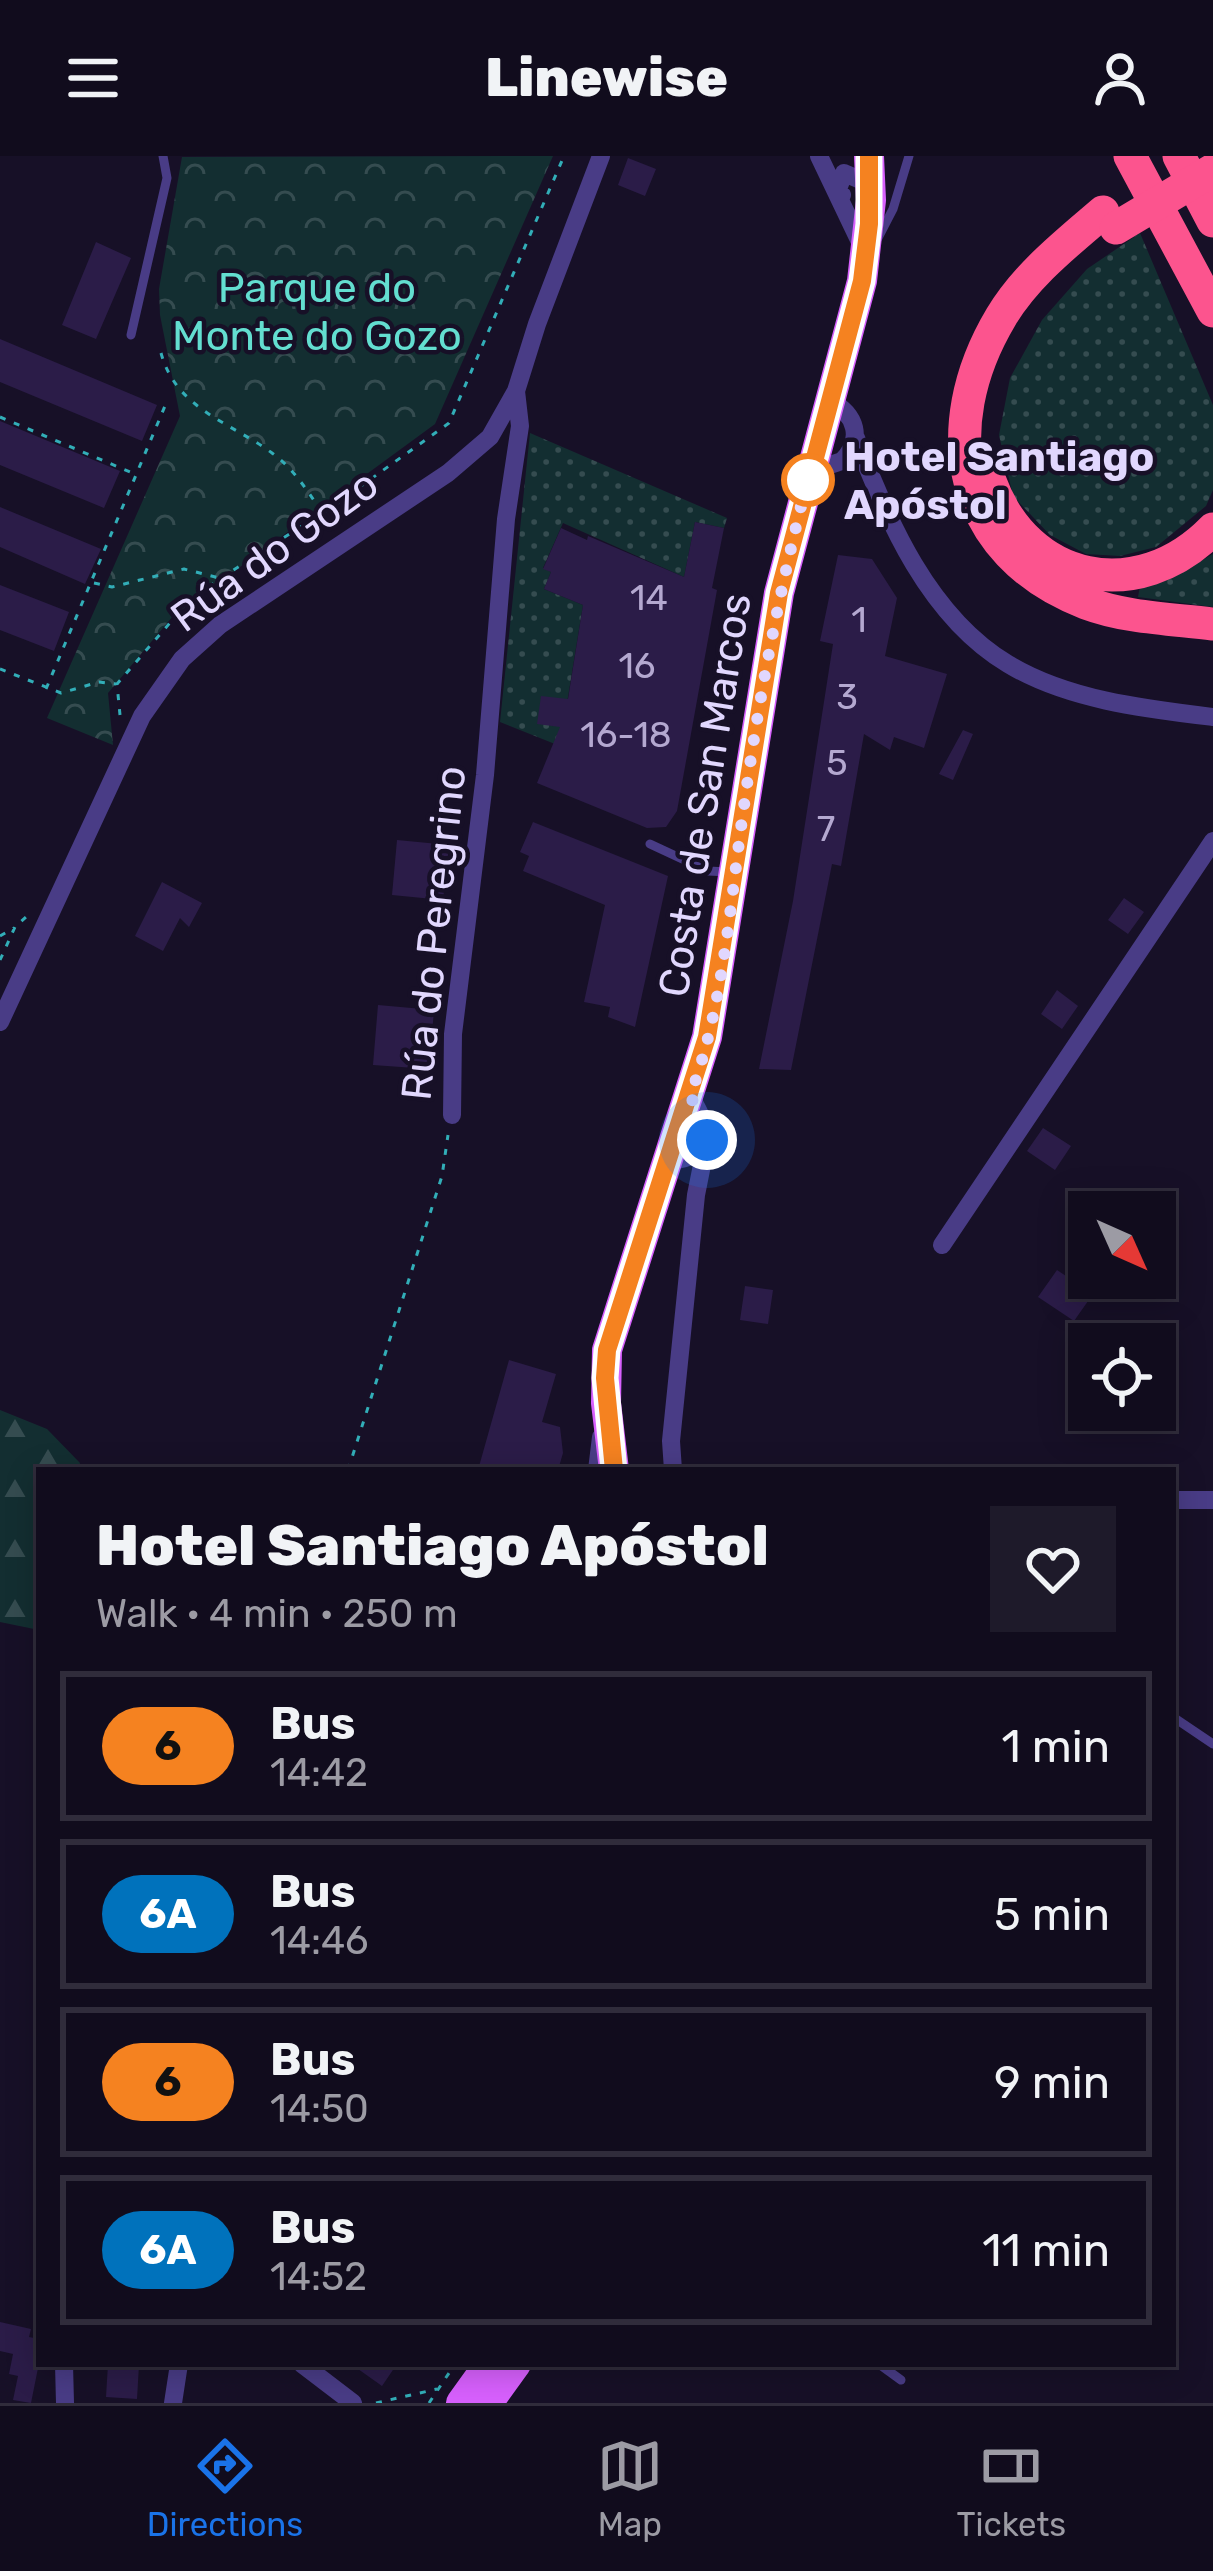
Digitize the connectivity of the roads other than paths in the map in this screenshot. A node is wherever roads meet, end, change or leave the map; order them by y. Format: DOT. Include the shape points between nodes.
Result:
graph roads {
  1 [pos="163,156"];
  2 [pos="601,156"];
  3 [pos="822,156"];
  4 [pos="909,156"];
  5 [pos="1130,156"];
  6 [pos="1179,156"];
  7 [pos="1199,156"];
  8 [pos="1213,170"];
  9 [pos="858,177"];
  10 [pos="1110,220"];
  11 [pos="1213,221"];
  12 [pos="866,257"];
  13 [pos="1193,277"];
  14 [pos="1213,310"];
  15 [pos="131,335"];
  16 [pos="1213,337"];
  17 [pos="516,391"];
  18 [pos="830,401"];
  19 [pos="856,438"];
  20 [pos="827,462"];
  21 [pos="869,473"];
  22 [pos="1213,529"];
  23 [pos="1213,624"];
  24 [pos="1213,717"];
  25 [pos="1213,841"];
  26 [pos="650,844"];
  27 [pos="734,872"];
  28 [pos="0,1022"];
  29 [pos="690,1096"];
  30 [pos="452,1115"];
  31 [pos="707,1140"];
  32 [pos="678,1160"];
  33 [pos="696,1195"];
  34 [pos="942,1245"];
  35 [pos="636,1264"];
  36 [pos="607,1403"];
  37 [pos="596,1467"];
  38 [pos="614,1467"];
  39 [pos="635,1467"];
  40 [pos="673,1467"];
  41 [pos="1176,1500"];
  42 [pos="1213,1500"];
  43 [pos="1176,1719"];
  44 [pos="1213,1744"];
  45 [pos="64,2367"];
  46 [pos="178,2367"];
  47 [pos="306,2367"];
  48 [pos="485,2367"];
  49 [pos="514,2367"];
  50 [pos="883,2367"];
  51 [pos="901,2380"];
  52 [pos="449,2396"];
  53 [pos="65,2403"];
  54 [pos="172,2403"];
  55 [pos="353,2403"];
  56 [pos="488,2403"];
  1 -- 15 [label="lane" via="167,178"];
  2 -- 17 [label="street, Rúa do Gozo"];
  3 -- 9 [label="street"];
  4 -- 12 [label="lane" via="893,209"];
  5 -- 13 [label="highway"];
  6 -- 11 [label="highway"];
  7 -- 10 [label="highway"];
  8 -- 10 [label="highway, bridge"];
  9 -- 12 [label="main road, Costa de San Marcos"];
  10 -- 22 [label="highway" via="1016,323 987,396 985,467 998,504 1025,537 1076,571 1143,574 1173,562"];
  10 -- 23 [label="highway" via="1047,260 1003,313 970,393 966,476 1002,550 1035,576 1087,604"];
  12 -- 18 [label="main road, Costa de San Marcos"];
  13 -- 14 [label="highway"];
  13 -- 16 [label="highway" via="1192,299"];
  17 -- 28 [label="street, Rúa do Gozo" via="472,454 245,605 167,676"];
  17 -- 30 [label="street, Rúa do Peregrino" via="520,426 452,1034"];
  18 -- 19 [label="street" via="848,413"];
  18 -- 20 [label="main road, Costa de San Marcos"];
  19 -- 20 [label="street"];
  19 -- 21 [label="street"];
  20 -- 21 [label="street"];
  20 -- 27 [label="main road, Costa de San Marcos" via="770,638"];
  21 -- 24 [label="street" via="925,584 1010,666 1145,709"];
  25 -- 34 [label="street"];
  26 -- 27 [label="lane" via="708,871"];
  27 -- 29 [label="main road, Costa de San Marcos"];
  29 -- 31 [label="street"];
  29 -- 32 [label="main road, Costa de San Marcos"];
  31 -- 32 [label="street, Costa de San Marcos"];
  31 -- 33 [label="street"];
  32 -- 33 [label="street"];
  32 -- 35 [label="main road, Costa de San Marcos"];
  33 -- 40 [label="street"];
  35 -- 36 [label="main road, Costa de San Marcos" via="610,1335"];
  35 -- 39 [label="main road, Costa de San Marcos" via="626,1370"];
  36 -- 37 [label="street"];
  36 -- 38 [label="main road, Costa de San Marcos"];
  41 -- 42 [label="street"];
  43 -- 44 [label="lane"];
  45 -- 53 [label="street"];
  46 -- 54 [label="street"];
  47 -- 55 [label="street"];
  48 -- 52 [label="main road"];
  49 -- 56 [label="main road"];
  50 -- 51 [label="lane"];
}
